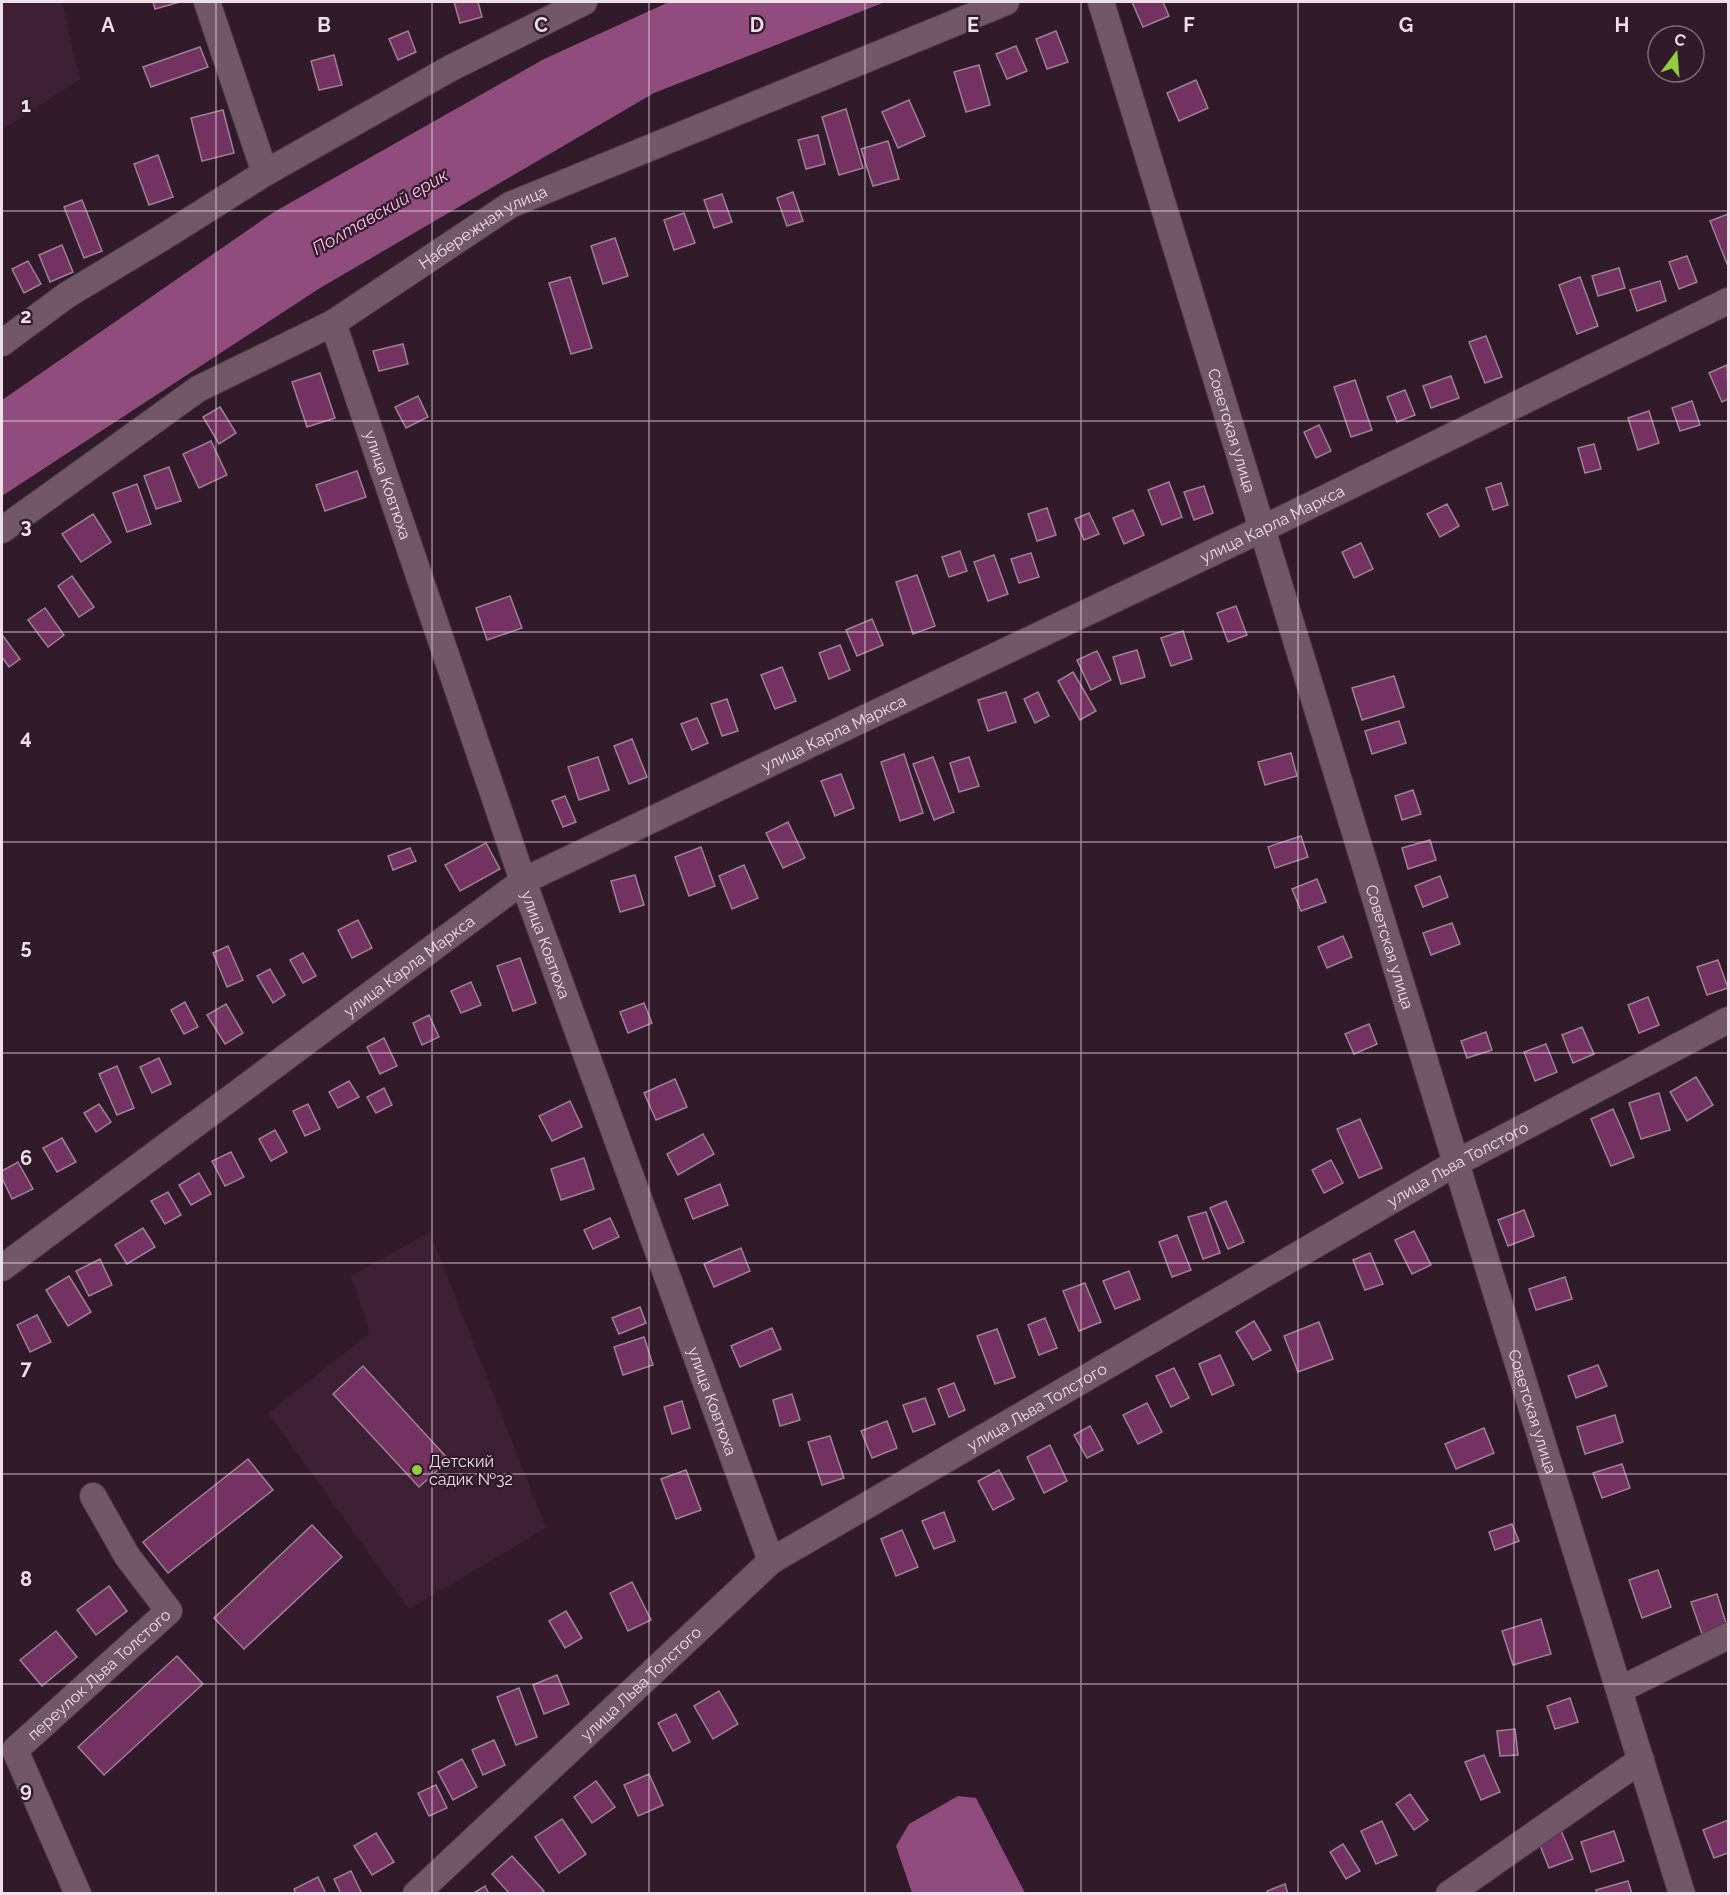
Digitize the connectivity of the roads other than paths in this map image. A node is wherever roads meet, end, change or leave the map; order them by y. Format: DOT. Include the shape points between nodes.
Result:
graph roads {
  1 [pos="207,2"];
  2 [pos="584,2"];
  3 [pos="1006,2"];
  4 [pos="1101,2"];
  5 [pos="265,173"];
  6 [pos="1728,301"];
  7 [pos="333,323"];
  8 [pos="2,343"];
  9 [pos="1262,529"];
  10 [pos="2,530"];
  11 [pos="523,881"];
  12 [pos="1728,1020"];
  13 [pos="1456,1162"];
  14 [pos="2,1268"];
  15 [pos="93,1496"];
  16 [pos="771,1561"];
  17 [pos="1728,1636"];
  18 [pos="1619,1690"];
  19 [pos="1641,1760"];
  20 [pos="78,1893"];
  21 [pos="416,1893"];
  22 [pos="1449,1893"];
  23 [pos="1682,1893"];
  1 -- 5 [label="street"];
  2 -- 5 [label="street" via="451,68"];
  3 -- 7 [label="street, Набережная улица" via="510,205"];
  4 -- 9 [label="street, Советская улица"];
  5 -- 8 [label="street" via="67,295"];
  6 -- 9 [label="street, улица Карла Маркса"];
  7 -- 10 [label="street, Набережная улица" via="198,388"];
  7 -- 11 [label="street, улица Ковтюха"];
  9 -- 11 [label="street, улица Карла Маркса"];
  9 -- 13 [label="street, Советская улица"];
  11 -- 14 [label="street, улица Карла Маркса"];
  11 -- 16 [label="street, улица Ковтюха"];
  12 -- 13 [label="street, улица Льва Толстого"];
  13 -- 16 [label="street, улица Льва Толстого"];
  13 -- 18 [label="street, Советская улица"];
  15 -- 20 [label="street, переулок Льва Толстого" via="127,1556 169,1611 15,1750"];
  16 -- 21 [label="street, улица Льва Толстого"];
  17 -- 18 [label="street"];
  18 -- 19 [label="street, Советская улица"];
  19 -- 22 [label="street"];
  19 -- 23 [label="street, Советская улица"];
}
